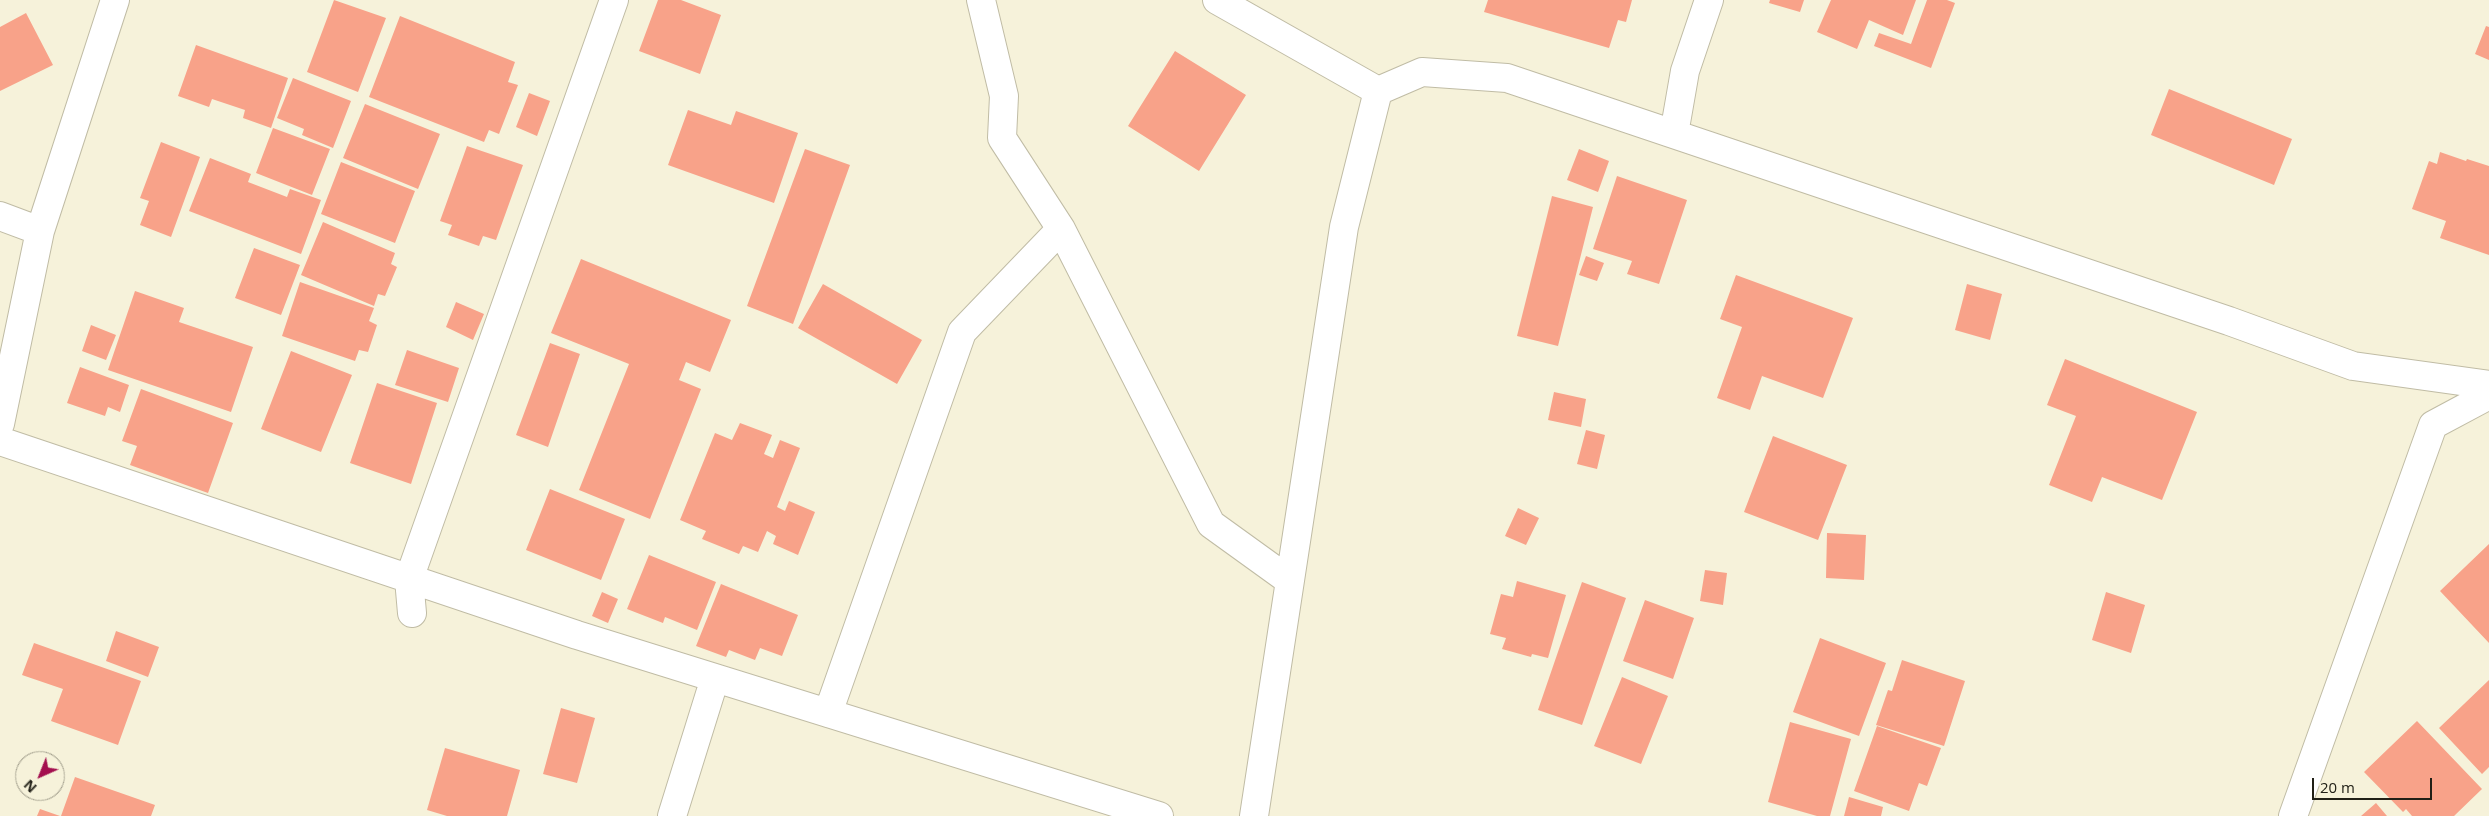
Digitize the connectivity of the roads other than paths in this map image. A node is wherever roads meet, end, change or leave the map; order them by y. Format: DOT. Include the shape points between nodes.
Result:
graph roads {
  1 [pos="115,0"];
  2 [pos="614,0"];
  3 [pos="981,0"];
  4 [pos="1218,0"];
  5 [pos="1709,0"];
  6 [pos="1378,91"];
  7 [pos="1674,134"];
  8 [pos="0,216"];
  9 [pos="1061,229"];
  10 [pos="40,231"];
  11 [pos="2489,385"];
  12 [pos="2489,395"];
  13 [pos="0,424"];
  14 [pos="0,441"];
  15 [pos="409,579"];
  16 [pos="1290,581"];
  17 [pos="412,612"];
  18 [pos="715,678"];
  19 [pos="828,713"];
  20 [pos="672,816"];
  21 [pos="1159,816"];
  22 [pos="1254,816"];
  23 [pos="2293,816"];
  1 -- 10 [label="street"];
  2 -- 15 [label="street"];
  3 -- 9 [label="street" via="1004,96 1002,138"];
  4 -- 6 [label="street"];
  5 -- 7 [label="street" via="1685,71"];
  6 -- 7 [label="street" via="1422,72 1507,78"];
  6 -- 16 [label="street" via="1344,227"];
  7 -- 11 [label="street" via="2353,366"];
  8 -- 10 [label="street"];
  9 -- 16 [label="street" via="1211,524"];
  9 -- 19 [label="street" via="962,332"];
  10 -- 13 [label="street"];
  12 -- 23 [label="street" via="2433,425"];
  14 -- 15 [label="street"];
  15 -- 17 [label="street"];
  15 -- 18 [label="street"];
  16 -- 22 [label="street"];
  18 -- 19 [label="street"];
  18 -- 20 [label="street"];
  19 -- 21 [label="street"];
}
